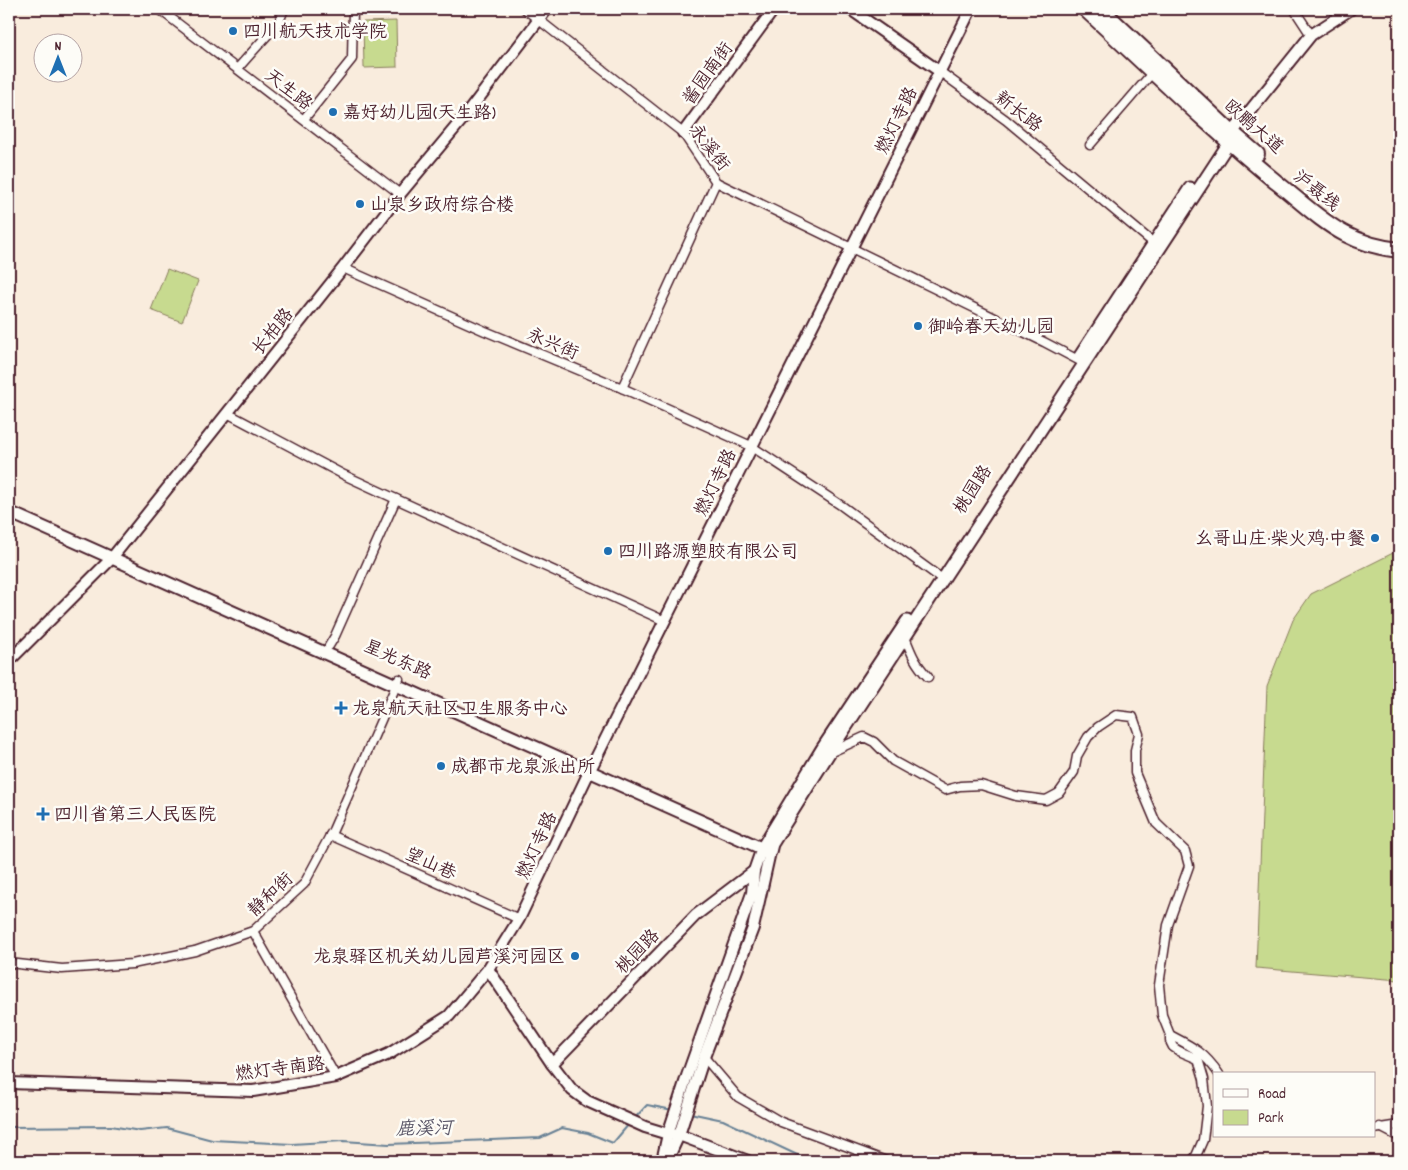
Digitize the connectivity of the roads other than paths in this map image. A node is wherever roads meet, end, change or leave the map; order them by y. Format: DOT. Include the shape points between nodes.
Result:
graph roads {
  1 [pos="159,9"];
  2 [pos="284,9"];
  3 [pos="353,9"];
  4 [pos="525,9"];
  5 [pos="547,9"];
  6 [pos="774,9"];
  7 [pos="850,9"];
  8 [pos="971,9"];
  9 [pos="1085,9"];
  10 [pos="1101,9"];
  11 [pos="1294,9"];
  12 [pos="1352,9"];
  13 [pos="538,20"];
  14 [pos="1311,34"];
  15 [pos="238,68"];
  16 [pos="939,71"];
  17 [pos="1153,72"];
  18 [pos="304,119"];
  19 [pos="683,133"];
  20 [pos="1229,136"];
  21 [pos="1090,145"];
  22 [pos="716,182"];
  23 [pos="400,194"];
  24 [pos="1399,242"];
  25 [pos="1157,245"];
  26 [pos="851,248"];
  27 [pos="1399,250"];
  28 [pos="343,268"];
  29 [pos="1081,361"];
  30 [pos="622,388"];
  31 [pos="227,413"];
  32 [pos="751,446"];
  33 [pos="396,500"];
  34 [pos="9,504"];
  35 [pos="9,512"];
  36 [pos="113,556"];
  37 [pos="941,577"];
  38 [pos="665,621"];
  39 [pos="906,637"];
  40 [pos="329,646"];
  41 [pos="9,661"];
  42 [pos="928,677"];
  43 [pos="398,682"];
  44 [pos="829,753"];
  45 [pos="592,768"];
  46 [pos="330,835"];
  47 [pos="767,846"];
  48 [pos="754,871"];
  49 [pos="519,919"];
  50 [pos="253,931"];
  51 [pos="9,963"];
  52 [pos="488,969"];
  53 [pos="1170,1035"];
  54 [pos="704,1057"];
  55 [pos="552,1064"];
  56 [pos="1218,1072"];
  57 [pos="336,1077"];
  58 [pos="692,1077"];
  59 [pos="9,1083"];
  60 [pos="1399,1124"];
  61 [pos="1377,1128"];
  62 [pos="674,1135"];
  63 [pos="1399,1137"];
  64 [pos="9,1156"];
  65 [pos="12,1161"];
  66 [pos="662,1161"];
  67 [pos="667,1161"];
  68 [pos="748,1161"];
  69 [pos="886,1161"];
  70 [pos="1192,1161"];
  1 -- 15 [label="street, 天生路"];
  2 -- 15 [label="street" via="279,22"];
  3 -- 18 [label="street" via="352,58"];
  4 -- 13 [label="street, 永溪街"];
  5 -- 13 [label="street, 长柏路"];
  6 -- 19 [label="street, 酱园南街"];
  7 -- 16 [label="street, 新长路"];
  8 -- 16 [label="street, 燃灯寺路"];
  9 -- 17 [label="highway, 欧鹏大道"];
  10 -- 20 [label="highway, 欧鹏大道"];
  11 -- 14 [label="street"];
  12 -- 14 [label="street"];
  13 -- 19 [label="street, 永溪街"];
  13 -- 23 [label="street, 长柏路"];
  14 -- 20 [label="street"];
  15 -- 18 [label="street, 天生路"];
  16 -- 25 [label="street, 新长路" via="1006,120"];
  16 -- 26 [label="street, 燃灯寺路"];
  17 -- 20 [label="highway, 欧鹏大道"];
  17 -- 21 [label="street"];
  18 -- 23 [label="street, 天生路"];
  19 -- 22 [label="street, 永溪街"];
  20 -- 24 [label="highway, 欧鹏大道" via="1342,225 1371,237"];
  20 -- 25 [label="main road, 桃园路"];
  20 -- 27 [label="highway, 沪聂线" via="1332,227 1374,246"];
  22 -- 26 [label="street, 永溪街"];
  22 -- 30 [label="street"];
  23 -- 28 [label="street, 长柏路"];
  25 -- 29 [label="main road, 桃园路"];
  26 -- 29 [label="street, 永溪街"];
  26 -- 32 [label="street, 燃灯寺路"];
  28 -- 30 [label="street, 永兴街"];
  28 -- 31 [label="street, 长柏路"];
  29 -- 37 [label="main road, 桃园路"];
  30 -- 32 [label="street, 永兴街"];
  31 -- 33 [label="street"];
  31 -- 36 [label="street, 长柏路"];
  32 -- 37 [label="street, 永兴街"];
  32 -- 38 [label="street, 燃灯寺路"];
  33 -- 38 [label="street"];
  33 -- 40 [label="street"];
  34 -- 36 [label="main road, 星光东路"];
  35 -- 36 [label="main road, 星光东路"];
  36 -- 40 [label="main road, 星光东路"];
  36 -- 41 [label="street, 长柏路"];
  36 -- 43 [label="main road, 星光东路"];
  37 -- 39 [label="main road"];
  37 -- 47 [label="main road, 桃园路" via="822,749"];
  38 -- 45 [label="street, 燃灯寺路"];
  39 -- 42 [label="street" via="913,658"];
  39 -- 44 [label="main road"];
  40 -- 43 [label="main road, 星光东路"];
  43 -- 45 [label="main road, 星光东路"];
  43 -- 46 [label="street, 静和街"];
  44 -- 47 [label="main road"];
  44 -- 53 [label="street" via="864,737 874,742 892,761 945,790 981,785 1016,796 1046,800 1059,793 1074,772 1077,756 1098,727 1116,715 1133,718 1139,734 1135,773 1156,823 1185,851 1189,866 1168,925 1159,985 1162,1015"];
  45 -- 47 [label="main road, 星光东路"];
  45 -- 49 [label="street, 燃灯寺路"];
  46 -- 49 [label="street, 望山巷"];
  46 -- 50 [label="street, 静和街" via="304,884"];
  47 -- 48 [label="street, 桃园路"];
  47 -- 54 [label="street" via="753,928"];
  48 -- 55 [label="street, 桃园路" via="696,915"];
  48 -- 58 [label="street, 桃园路" via="752,894"];
  49 -- 52 [label="street, 燃灯寺路"];
  50 -- 51 [label="street, 静和街" via="194,951 132,964 62,969"];
  50 -- 57 [label="street"];
  52 -- 55 [label="street"];
  52 -- 57 [label="street, 燃灯寺南路" via="449,1016 389,1054"];
  53 -- 56 [label="street" via="1198,1050"];
  53 -- 70 [label="street" via="1173,1047 1198,1059 1204,1079 1207,1106 1203,1140"];
  54 -- 58 [label="street"];
  54 -- 69 [label="street" via="738,1097 781,1122"];
  55 -- 62 [label="street" via="572,1090 587,1101 646,1127"];
  57 -- 59 [label="street, 燃灯寺南路" via="253,1091"];
  58 -- 62 [label="street"];
  60 -- 61 [label="street"];
  61 -- 63 [label="street"];
  62 -- 66 [label="street"];
  62 -- 67 [label="street"];
  62 -- 68 [label="street"];
  64 -- 65 [label="street"];
}
